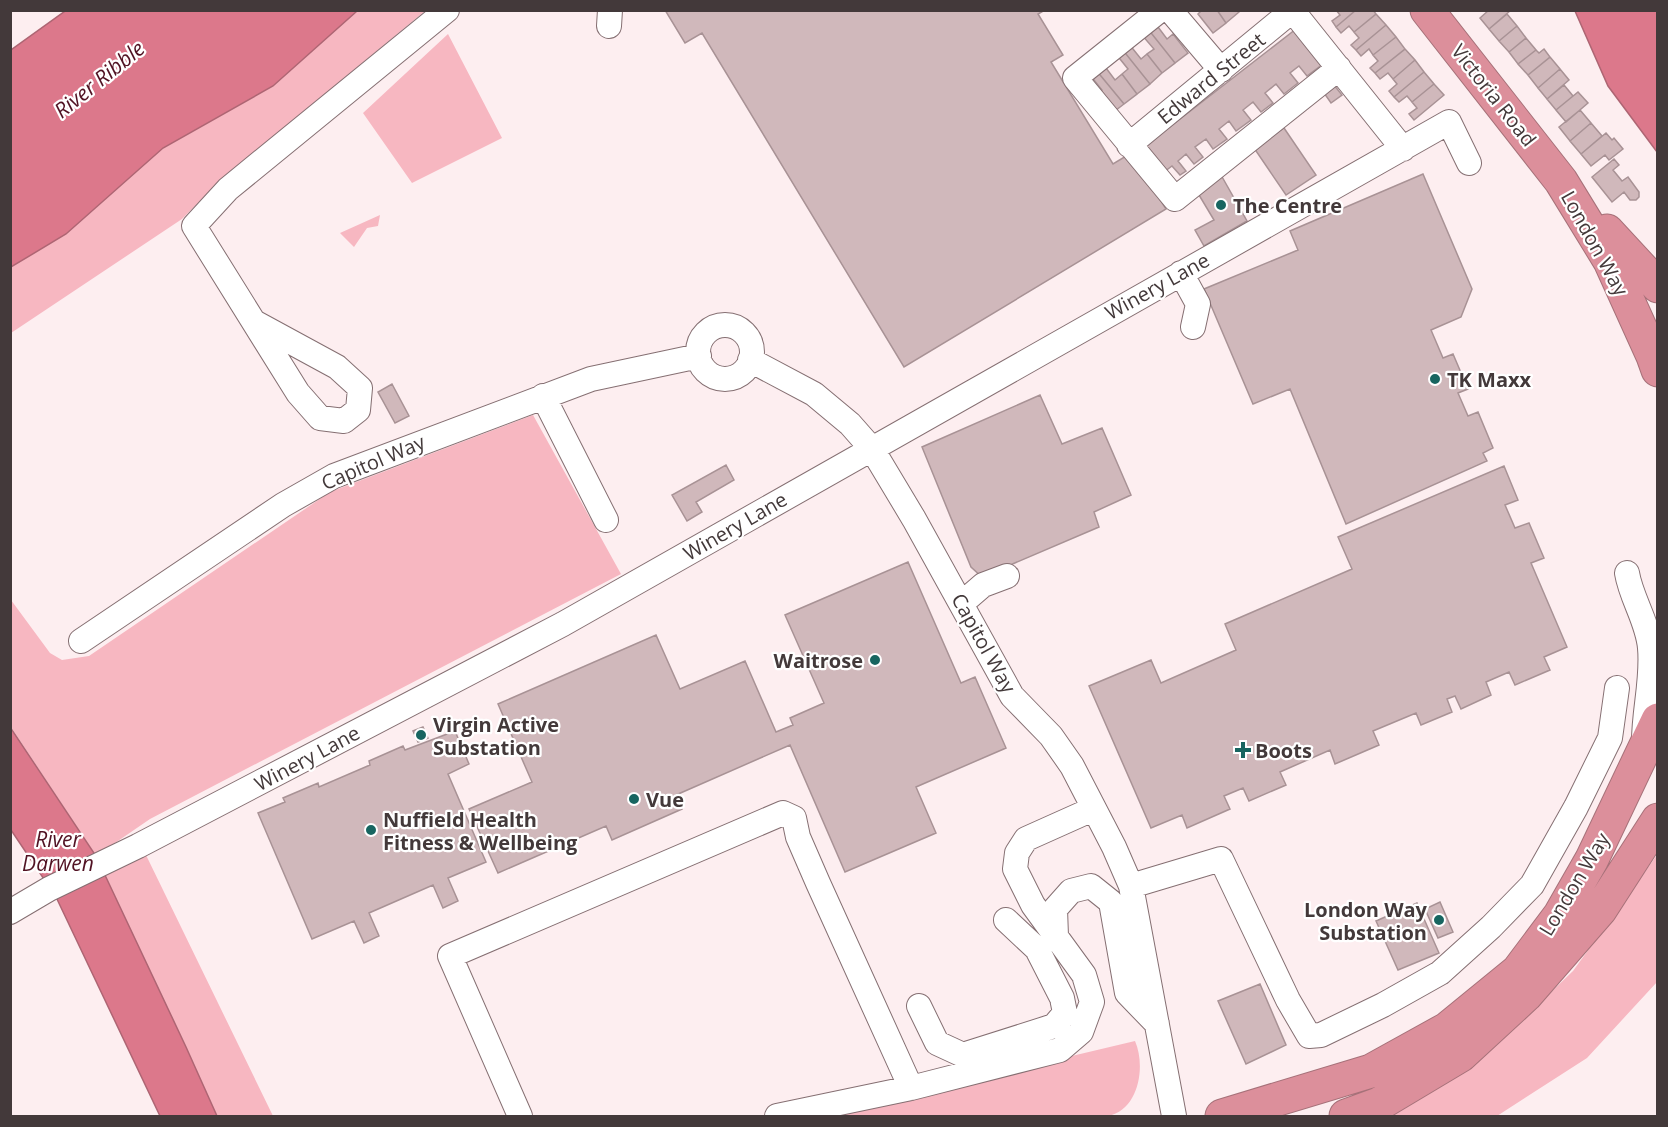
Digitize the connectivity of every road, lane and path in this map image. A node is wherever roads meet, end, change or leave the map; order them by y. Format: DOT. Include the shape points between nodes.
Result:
graph roads {
  1 [pos="447,10"];
  2 [pos="1160,10"];
  3 [pos="1170,10"];
  4 [pos="1427,10"];
  5 [pos="1292,11"];
  6 [pos="1339,68"];
  7 [pos="1221,70"];
  8 [pos="1129,145"];
  9 [pos="1403,149"];
  10 [pos="1469,163"];
  11 [pos="1561,181"];
  12 [pos="1181,273"];
  13 [pos="1658,286"];
  14 [pos="256,323"];
  15 [pos="1193,327"];
  16 [pos="699,356"];
  17 [pos="750,360"];
  18 [pos="1658,370"];
  19 [pos="543,396"];
  20 [pos="872,449"];
  21 [pos="606,520"];
  22 [pos="1627,573"];
  23 [pos="1007,576"];
  24 [pos="961,604"];
  25 [pos="81,641"];
  26 [pos="1617,688"];
  27 [pos="1658,720"];
  28 [pos="1643,752"];
  29 [pos="1093,809"];
  30 [pos="1658,820"];
  31 [pos="1131,886"];
  32 [pos="10,912"];
  33 [pos="1006,920"];
  34 [pos="1056,936"];
  35 [pos="919,1006"];
  36 [pos="1157,1024"];
  37 [pos="911,1088"];
  38 [pos="520,1116"];
  39 [pos="777,1116"];
  40 [pos="1174,1116"];
  41 [pos="1222,1116"];
  42 [pos="1346,1116"];
  1 -- 14 [label="street" via="228,189 194,226"];
  2 -- 8 [label="street" via="1075,78"];
  3 -- 7 [label="street"];
  4 -- 11 [label="highway, Victoria Road"];
  5 -- 6 [label="street"];
  5 -- 7 [label="street, Edward Street"];
  6 -- 8 [label="street" via="1175,199"];
  6 -- 9 [label="street"];
  7 -- 8 [label="street, Edward Street"];
  9 -- 10 [label="street, Winery Lane" via="1449,122"];
  9 -- 12 [label="street, Winery Lane"];
  11 -- 13 [label="highway, London Way"];
  11 -- 18 [label="highway, London Way" via="1610,261"];
  12 -- 15 [label="street" via="1198,304"];
  12 -- 20 [label="street, Winery Lane"];
  14 -- 14 [label="street" via="337,367 360,388 358,410 344,421 320,418 298,393"];
  16 -- 17 [label="street" via="707,371 721,378 736,376"];
  16 -- 17 [label="street" via="699,342 705,334 713,327 729,325 749,340"];
  16 -- 19 [label="street, Capitol Way" via="591,379"];
  17 -- 20 [label="street, Capitol Way" via="814,394 850,424"];
  19 -- 21 [label="street"];
  19 -- 25 [label="street, Capitol Way" via="334,476 283,505"];
  20 -- 24 [label="street, Capitol Way"];
  20 -- 32 [label="street, Winery Lane" via="563,624"];
  22 -- 28 [label="street" via="1650,647"];
  23 -- 24 [label="street" via="983,585"];
  24 -- 29 [label="street, Capitol Way" via="1012,696 1051,736 1072,766"];
  26 -- 31 [label="street" via="1610,738 1532,885 1440,974 1322,1035 1308,1036 1221,859"];
  27 -- 28 [label="highway, London Way"];
  28 -- 41 [label="highway, London Way" via="1592,859 1560,915 1518,971 1447,1029 1371,1071"];
  29 -- 31 [label="street, Capitol Way"];
  29 -- 34 [label="street" via="1026,839 1017,853 1015,869 1033,905"];
  30 -- 42 [label="highway, London Way" via="1600,910 1526,995 1461,1056 1379,1104"];
  31 -- 36 [label="street, Capitol Way"];
  33 -- 35 [label="street" via="1037,949 1062,998 1065,1013 1054,1026 963,1056 937,1043"];
  34 -- 36 [label="street" via="1055,909 1071,891 1091,886 1111,902 1127,993"];
  34 -- 37 [label="street" via="1084,975 1092,1002 1080,1032 1060,1050"];
  36 -- 40 [label="street, Capitol Way"];
  37 -- 38 [label="street" via="798,837 794,818 783,813 450,956"];
  37 -- 39 [label="street"];
}
